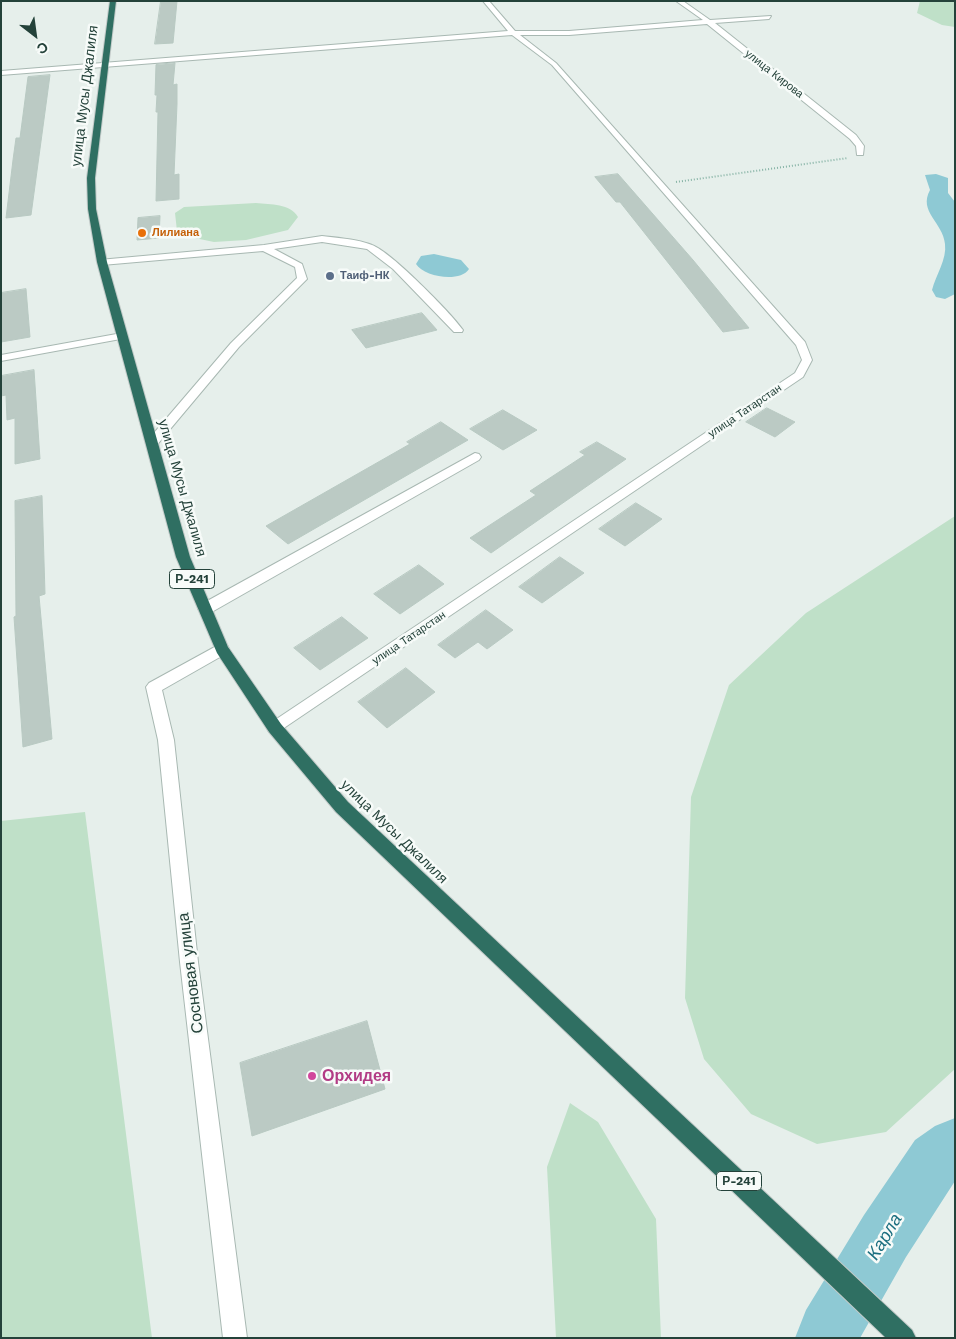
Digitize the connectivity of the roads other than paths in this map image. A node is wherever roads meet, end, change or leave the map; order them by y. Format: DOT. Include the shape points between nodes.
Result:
graph roads {
  1 [pos="113,1"];
  2 [pos="486,1"];
  3 [pos="679,1"];
  4 [pos="769,17"];
  5 [pos="709,22"];
  6 [pos="513,33"];
  7 [pos="104,64"];
  8 [pos="1,73"];
  9 [pos="860,153"];
  10 [pos="264,248"];
  11 [pos="102,262"];
  12 [pos="458,330"];
  13 [pos="122,336"];
  14 [pos="1,358"];
  15 [pos="152,443"];
  16 [pos="475,457"];
  17 [pos="205,609"];
  18 [pos="222,649"];
  19 [pos="275,728"];
  20 [pos="235,1338"];
  21 [pos="904,1338"];
  1 -- 7 [label="highway, улица Мусы Джалиля / Р-241"];
  2 -- 6 [label="street, улица Татарстан"];
  3 -- 5 [label="street, улица Кирова"];
  4 -- 5 [label="street"];
  5 -- 6 [label="street" via="569,33"];
  5 -- 9 [label="street, улица Кирова" via="853,136 860,146"];
  6 -- 7 [label="street"];
  6 -- 19 [label="street, улица Татарстан" via="554,64 801,344 807,360 800,375"];
  7 -- 8 [label="street"];
  7 -- 11 [label="highway, улица Мусы Джалиля / Р-241" via="91,178 92,209"];
  10 -- 11 [label="street"];
  10 -- 12 [label="street" via="322,239 370,247 396,267"];
  10 -- 15 [label="street" via="299,266 302,279 235,345"];
  11 -- 13 [label="highway, улица Мусы Джалиля / Р-241"];
  13 -- 14 [label="street"];
  13 -- 15 [label="highway, улица Мусы Джалиля / Р-241"];
  15 -- 17 [label="highway, улица Мусы Джалиля / Р-241" via="183,557"];
  16 -- 17 [label="street"];
  17 -- 18 [label="highway, улица Мусы Джалиля / Р-241"];
  18 -- 19 [label="highway, улица Мусы Джалиля / Р-241"];
  18 -- 20 [label="street, Сосновая улица" via="154,687 166,740 189,962"];
  19 -- 21 [label="highway, улица Мусы Джалиля / Р-241" via="342,807"];
}
